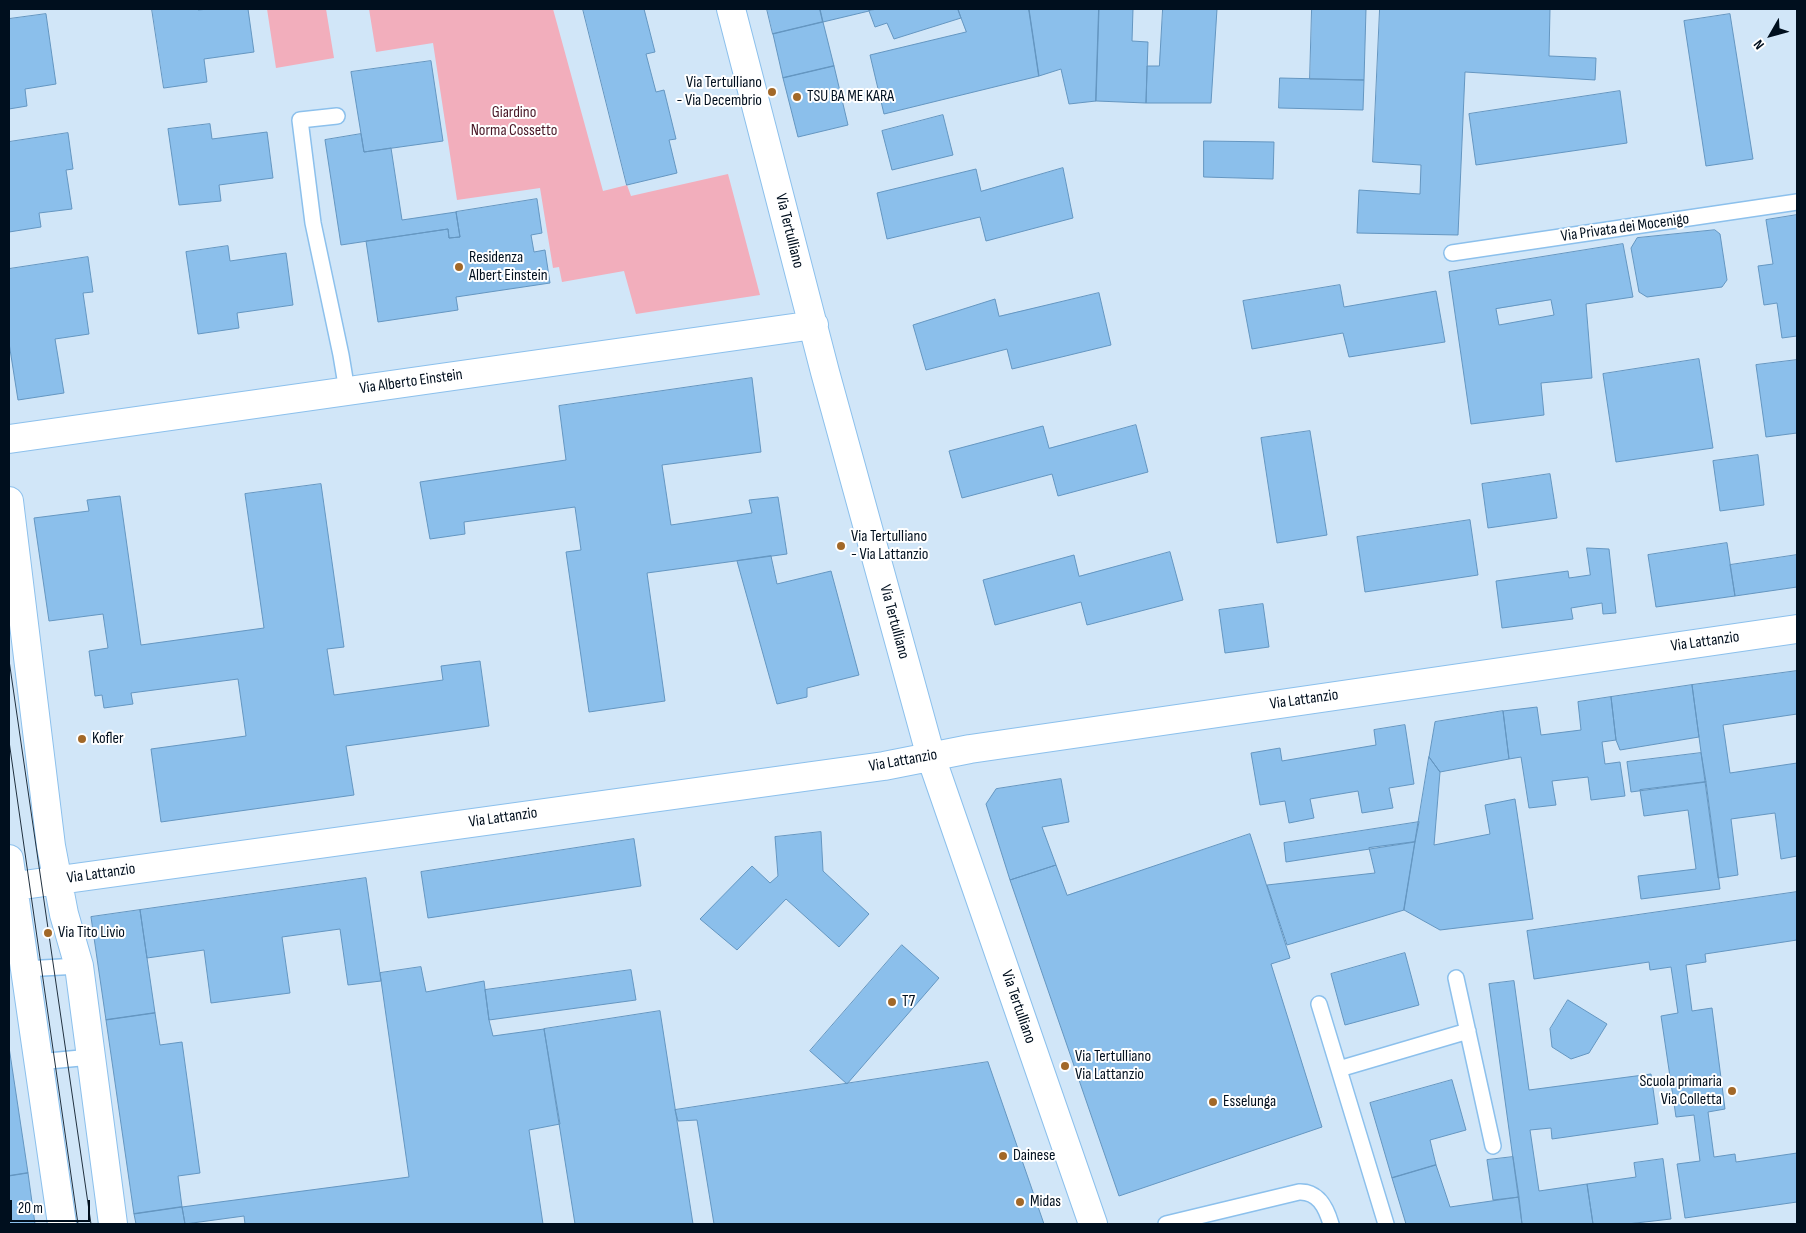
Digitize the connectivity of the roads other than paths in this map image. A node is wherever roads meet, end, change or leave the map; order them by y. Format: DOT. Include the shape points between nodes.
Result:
graph roads {
  1 [pos="731,9"];
  2 [pos="337,116"];
  3 [pos="1797,202"];
  4 [pos="1452,253"];
  5 [pos="814,325"];
  6 [pos="347,391"];
  7 [pos="9,439"];
  8 [pos="9,501"];
  9 [pos="1797,629"];
  10 [pos="931,757"];
  11 [pos="9,859"];
  12 [pos="58,881"];
  13 [pos="10,887"];
  14 [pos="79,966"];
  15 [pos="24,969"];
  16 [pos="1456,978"];
  17 [pos="1319,1004"];
  18 [pos="1468,1031"];
  19 [pos="91,1057"];
  20 [pos="38,1062"];
  21 [pos="1339,1069"];
  22 [pos="1493,1146"];
  23 [pos="62,1224"];
  24 [pos="113,1224"];
  25 [pos="1093,1224"];
  26 [pos="1166,1224"];
  27 [pos="1331,1224"];
  28 [pos="1386,1224"];
  1 -- 5 [label="street, Via Tertulliano"];
  2 -- 6 [label="lane" via="300,120 313,223"];
  3 -- 4 [label="lane, Via Privata dei Mocenigo"];
  5 -- 6 [label="street, Via Alberto Einstein"];
  5 -- 10 [label="street, Via Tertulliano"];
  6 -- 7 [label="street, Via Alberto Einstein"];
  8 -- 12 [label="street"];
  9 -- 10 [label="street, Via Lattanzio" via="980,747"];
  10 -- 12 [label="street, Via Lattanzio"];
  10 -- 25 [label="street, Via Tertulliano"];
  11 -- 13 [label="street"];
  12 -- 13 [label="street, Via Lattanzio"];
  12 -- 14 [label="street"];
  13 -- 15 [label="street"];
  14 -- 15 [label="lane"];
  14 -- 19 [label="street"];
  15 -- 20 [label="street"];
  16 -- 18 [label="lane"];
  17 -- 21 [label="lane"];
  18 -- 21 [label="lane"];
  18 -- 22 [label="lane"];
  19 -- 20 [label="lane"];
  19 -- 24 [label="street"];
  20 -- 23 [label="street"];
  21 -- 28 [label="lane"];
  26 -- 27 [label="lane" via="1306,1192 1322,1203"];
}
